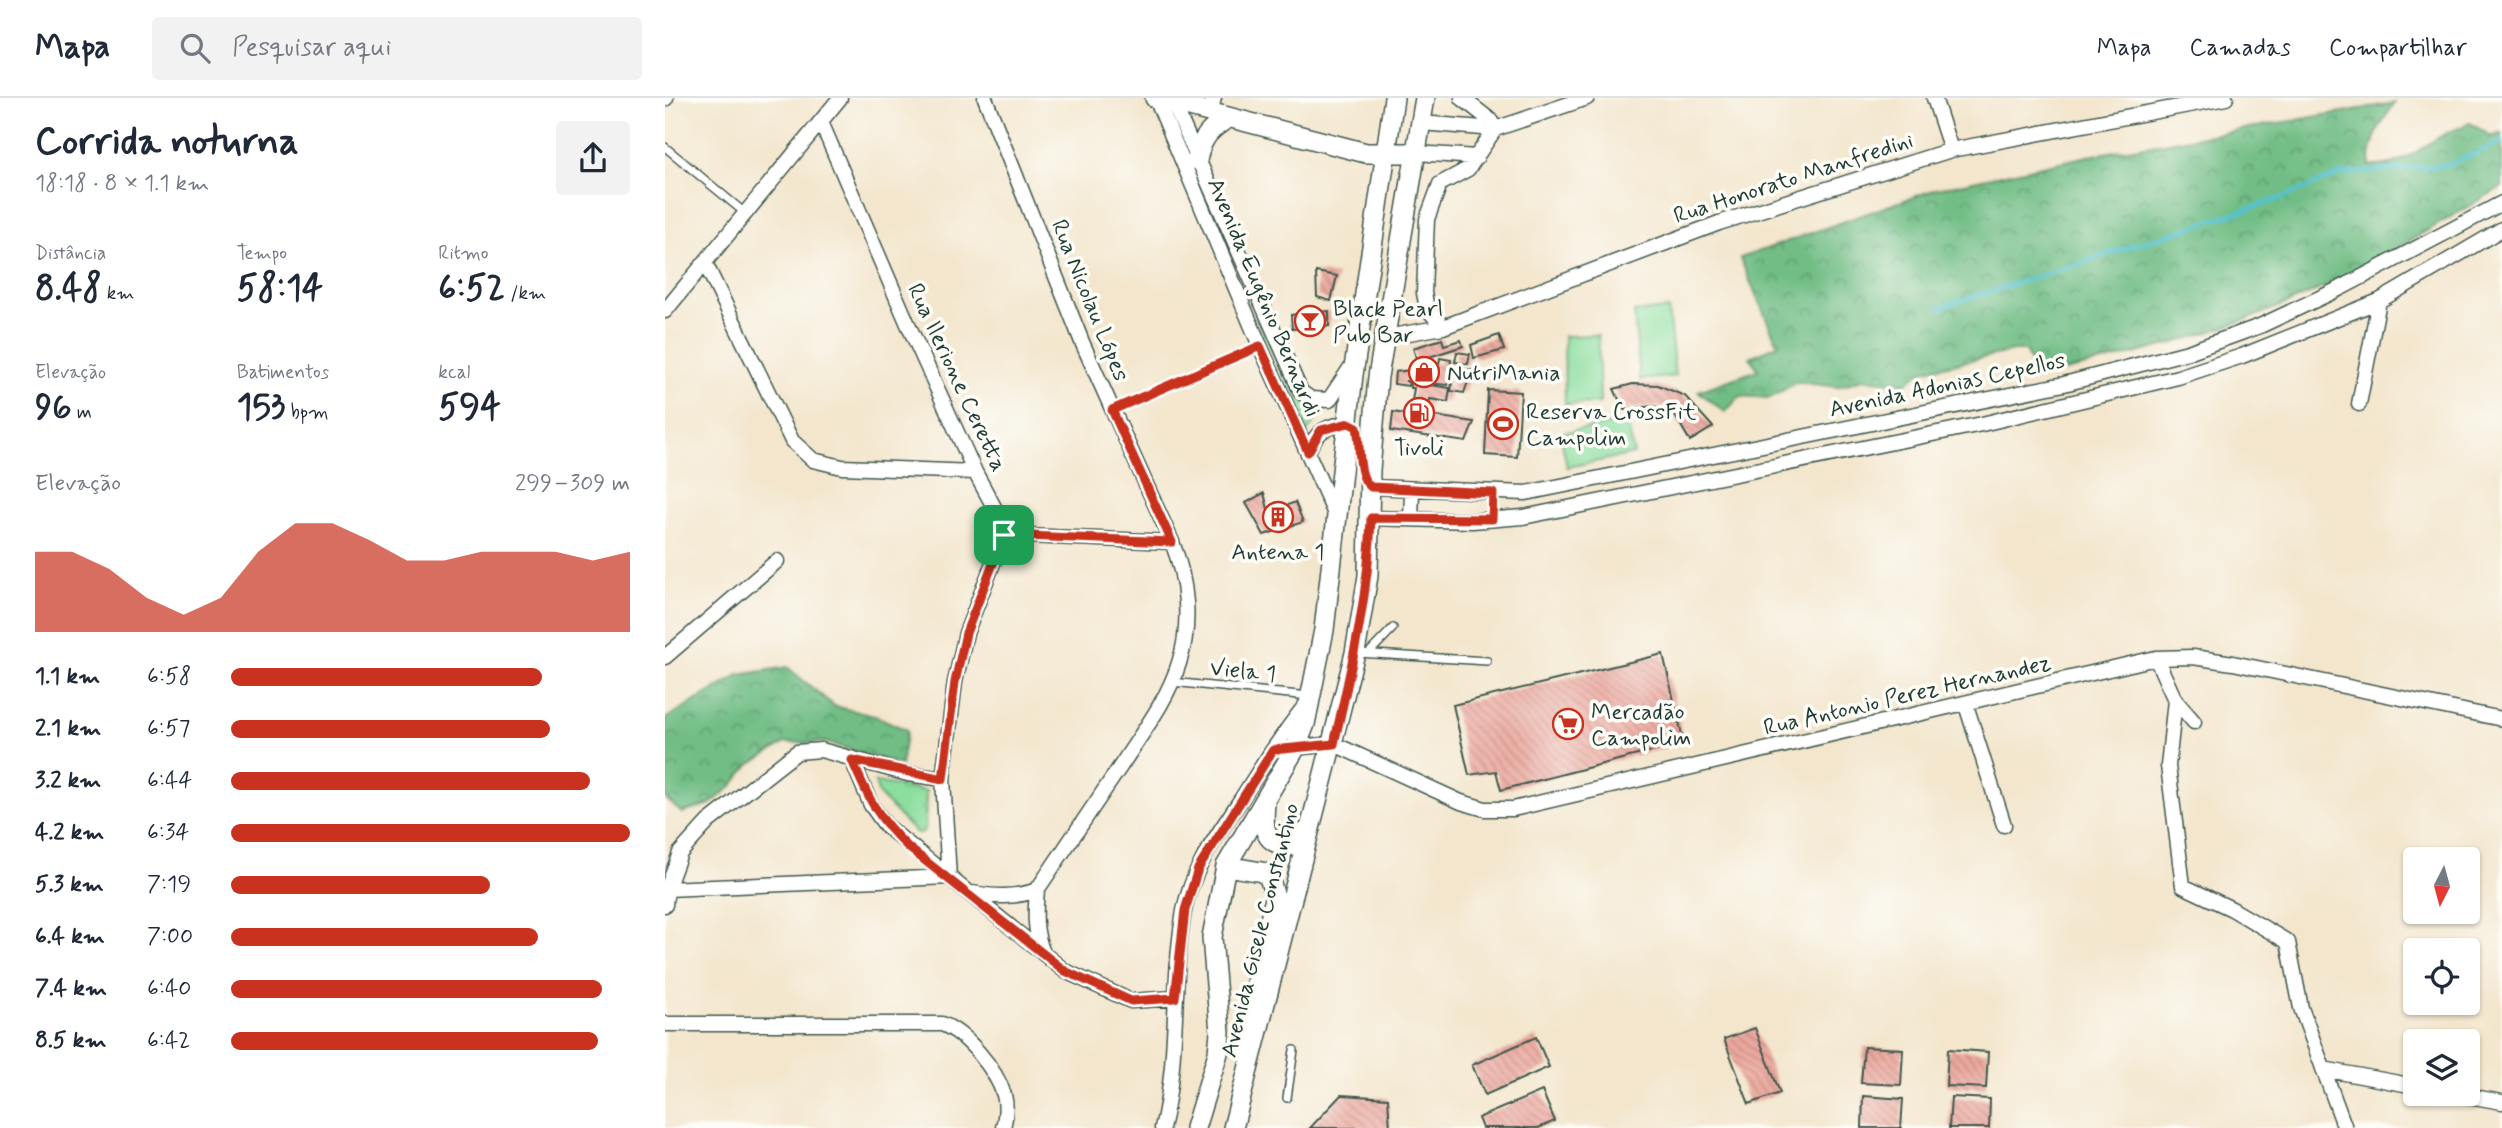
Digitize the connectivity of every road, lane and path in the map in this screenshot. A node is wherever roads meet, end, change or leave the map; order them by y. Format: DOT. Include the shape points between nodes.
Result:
graph roads {
  1 [pos="840,98"];
  2 [pos="985,98"];
  3 [pos="1394,98"];
  4 [pos="1425,98"];
  5 [pos="1462,98"];
  6 [pos="1587,98"];
  7 [pos="1934,98"];
  8 [pos="2225,98"];
  9 [pos="1162,99"];
  10 [pos="1218,110"];
  11 [pos="821,122"];
  12 [pos="1421,123"];
  13 [pos="1495,129"];
  14 [pos="665,147"];
  15 [pos="1951,150"];
  16 [pos="1385,153"];
  17 [pos="1416,153"];
  18 [pos="1477,157"];
  19 [pos="1197,160"];
  20 [pos="2502,203"];
  21 [pos="745,214"];
  22 [pos="2502,229"];
  23 [pos="705,263"];
  24 [pos="2379,301"];
  25 [pos="665,311"];
  26 [pos="1443,327"];
  27 [pos="1386,338"];
  28 [pos="1260,346"];
  29 [pos="1356,359"];
  30 [pos="2359,404"];
  31 [pos="1112,410"];
  32 [pos="1349,423"];
  33 [pos="1308,452"];
  34 [pos="975,472"];
  35 [pos="1371,487"];
  36 [pos="1412,491"];
  37 [pos="1493,493"];
  38 [pos="1335,514"];
  39 [pos="1371,518"];
  40 [pos="1411,519"];
  41 [pos="1492,519"];
  42 [pos="1004,535"];
  43 [pos="1172,542"];
  44 [pos="777,561"];
  45 [pos="1394,628"];
  46 [pos="1362,653"];
  47 [pos="665,657"];
  48 [pos="2156,658"];
  49 [pos="1487,661"];
  50 [pos="1171,682"];
  51 [pos="1310,698"];
  52 [pos="2175,700"];
  53 [pos="1966,705"];
  54 [pos="2502,719"];
  55 [pos="2194,722"];
  56 [pos="1334,744"];
  57 [pos="1296,747"];
  58 [pos="1273,750"];
  59 [pos="852,760"];
  60 [pos="943,779"];
  61 [pos="1265,802"];
  62 [pos="2004,825"];
  63 [pos="1309,830"];
  64 [pos="1226,866"];
  65 [pos="1198,869"];
  66 [pos="949,877"];
  67 [pos="667,890"];
  68 [pos="1037,890"];
  69 [pos="971,893"];
  70 [pos="665,905"];
  71 [pos="1044,956"];
  72 [pos="1175,998"];
  73 [pos="665,1024"];
  74 [pos="1294,1050"];
  75 [pos="2323,1069"];
  76 [pos="2403,1084"];
  77 [pos="1287,1098"];
  78 [pos="2480,1098"];
  79 [pos="2502,1102"];
  80 [pos="1240,1104"];
  81 [pos="1003,1128"];
  82 [pos="1162,1128"];
  83 [pos="1195,1128"];
  84 [pos="1233,1128"];
  85 [pos="2345,1128"];
  1 -- 11 [label="street"];
  2 -- 31 [label="street, Rua Nicolau Lópes"];
  3 -- 16 [label="main road, Avenida Gisele Constantino"];
  4 -- 12 [label="main road, Avenida Gisele Constantino"];
  5 -- 13 [label="street"];
  6 -- 13 [label="street"];
  7 -- 15 [label="street"];
  8 -- 15 [label="street, Rua Honorato Manfredini"];
  9 -- 10 [label="main road"];
  9 -- 19 [label="street, Avenida Eugênio Bernardi"];
  9 -- 28 [label="street, Avenida Eugênio Bernardi"];
  10 -- 16 [label="main road" via="1366,153"];
  10 -- 19 [label="main road"];
  11 -- 21 [label="street"];
  11 -- 34 [label="street, Rua Ilerione Ceretta"];
  12 -- 13 [label="street"];
  12 -- 17 [label="main road, Avenida Gisele Constantino"];
  13 -- 18 [label="street"];
  14 -- 21 [label="lane"];
  15 -- 26 [label="street, Rua Honorato Manfredini" via="1719,223"];
  16 -- 17 [label="main road"];
  16 -- 29 [label="main road, Avenida Gisele Constantino"];
  17 -- 18 [label="street"];
  17 -- 27 [label="main road, Avenida Gisele Constantino"];
  18 -- 26 [label="street" via="1468,169 1440,184 1427,219 1423,293 1427,308"];
  19 -- 29 [label="street, Avenida Eugênio Bernardi" via="1301,392 1311,399 1329,400"];
  20 -- 37 [label="street, Avenida Adonias Cepellos" via="2341,288 2260,326 2187,352 2037,389 1526,493"];
  21 -- 23 [label="street"];
  22 -- 24 [label="street, Avenida Adonias Cepellos"];
  23 -- 25 [label="street"];
  23 -- 34 [label="street" via="792,441 813,460 842,467"];
  24 -- 30 [label="street"];
  24 -- 41 [label="street, Avenida Adonias Cepellos" via="2178,377 1587,505"];
  26 -- 27 [label="street, Rua Honorato Manfredini"];
  27 -- 35 [label="main road, Avenida Gisele Constantino" via="1378,377"];
  28 -- 31 [label="lane"];
  28 -- 33 [label="street, Avenida Eugênio Bernardi"];
  29 -- 32 [label="main road, Avenida Gisele Constantino"];
  31 -- 43 [label="street, Rua Nicolau Lópes"];
  32 -- 33 [label="street" via="1321,430"];
  32 -- 35 [label="main road" via="1357,427 1362,475"];
  32 -- 38 [label="main road, Avenida Gisele Constantino"];
  33 -- 38 [label="street, Avenida Eugênio Bernardi"];
  34 -- 42 [label="street, Rua Ilerione Ceretta"];
  35 -- 36 [label="street, Avenida Adonias Cepellos"];
  35 -- 39 [label="main road, Avenida Gisele Constantino"];
  36 -- 37 [label="street, Avenida Adonias Cepellos"];
  36 -- 40 [label="street"];
  37 -- 41 [label="street"];
  38 -- 51 [label="main road, Avenida Gisele Constantino" via="1324,630"];
  39 -- 40 [label="street, Avenida Adonias Cepellos"];
  39 -- 46 [label="main road, Avenida Gisele Constantino"];
  40 -- 41 [label="street, Avenida Adonias Cepellos"];
  42 -- 43 [label="street"];
  42 -- 60 [label="street" via="966,633"];
  43 -- 50 [label="street, Rua Nicolau Lópes" via="1182,568 1186,634"];
  44 -- 47 [label="street"];
  45 -- 46 [label="lane"];
  46 -- 49 [label="lane"];
  46 -- 56 [label="main road, Avenida Gisele Constantino"];
  48 -- 52 [label="street"];
  48 -- 53 [label="street, Rua Antonio Perez Hernandez"];
  48 -- 54 [label="street, Rua Antonio Perez Hernandez" via="2233,663"];
  50 -- 51 [label="lane, Viela 1"];
  50 -- 68 [label="street, Rua Nicolau Lópes" via="1160,706"];
  51 -- 57 [label="main road, Avenida Gisele Constantino"];
  51 -- 58 [label="street, Avenida Gisele Constantino"];
  52 -- 55 [label="street"];
  52 -- 75 [label="street" via="2168,766 2183,886 2288,942 2301,1009"];
  53 -- 56 [label="street, Rua Antonio Perez Hernandez" via="1513,809 1485,809 1461,802"];
  53 -- 62 [label="street"];
  56 -- 57 [label="street"];
  56 -- 63 [label="main road, Avenida Gisele Constantino"];
  57 -- 58 [label="street"];
  57 -- 61 [label="main road, Avenida Gisele Constantino"];
  58 -- 65 [label="street, Avenida Gisele Constantino"];
  59 -- 60 [label="street"];
  59 -- 66 [label="street" via="871,805 886,826"];
  59 -- 67 [label="street" via="821,750 797,752 777,765 708,822 680,853"];
  60 -- 66 [label="street"];
  61 -- 63 [label="main road" via="1263,827 1278,845 1289,846"];
  61 -- 64 [label="main road, Avenida Gisele Constantino"];
  63 -- 80 [label="main road, Avenida Gisele Constantino"];
  64 -- 65 [label="street"];
  64 -- 80 [label="main road" via="1262,872 1269,877 1275,897 1241,1052"];
  64 -- 83 [label="main road, Avenida Gisele Constantino" via="1212,937 1218,1053"];
  65 -- 72 [label="street, Avenida Gisele Constantino" via="1185,910"];
  66 -- 67 [label="street"];
  66 -- 69 [label="street"];
  67 -- 70 [label="street"];
  68 -- 69 [label="street" via="1022,896"];
  68 -- 71 [label="street" via="1036,936"];
  69 -- 71 [label="street"];
  71 -- 72 [label="street" via="1088,984 1131,1001"];
  72 -- 82 [label="street, Avenida Gisele Constantino" via="1176,1042"];
  73 -- 81 [label="street" via="942,1024 955,1029 999,1083 1007,1113"];
  74 -- 77 [label="lane"];
  75 -- 76 [label="street"];
  75 -- 85 [label="street"];
  78 -- 79 [label="street"];
  80 -- 84 [label="main road, Avenida Gisele Constantino"];
}
